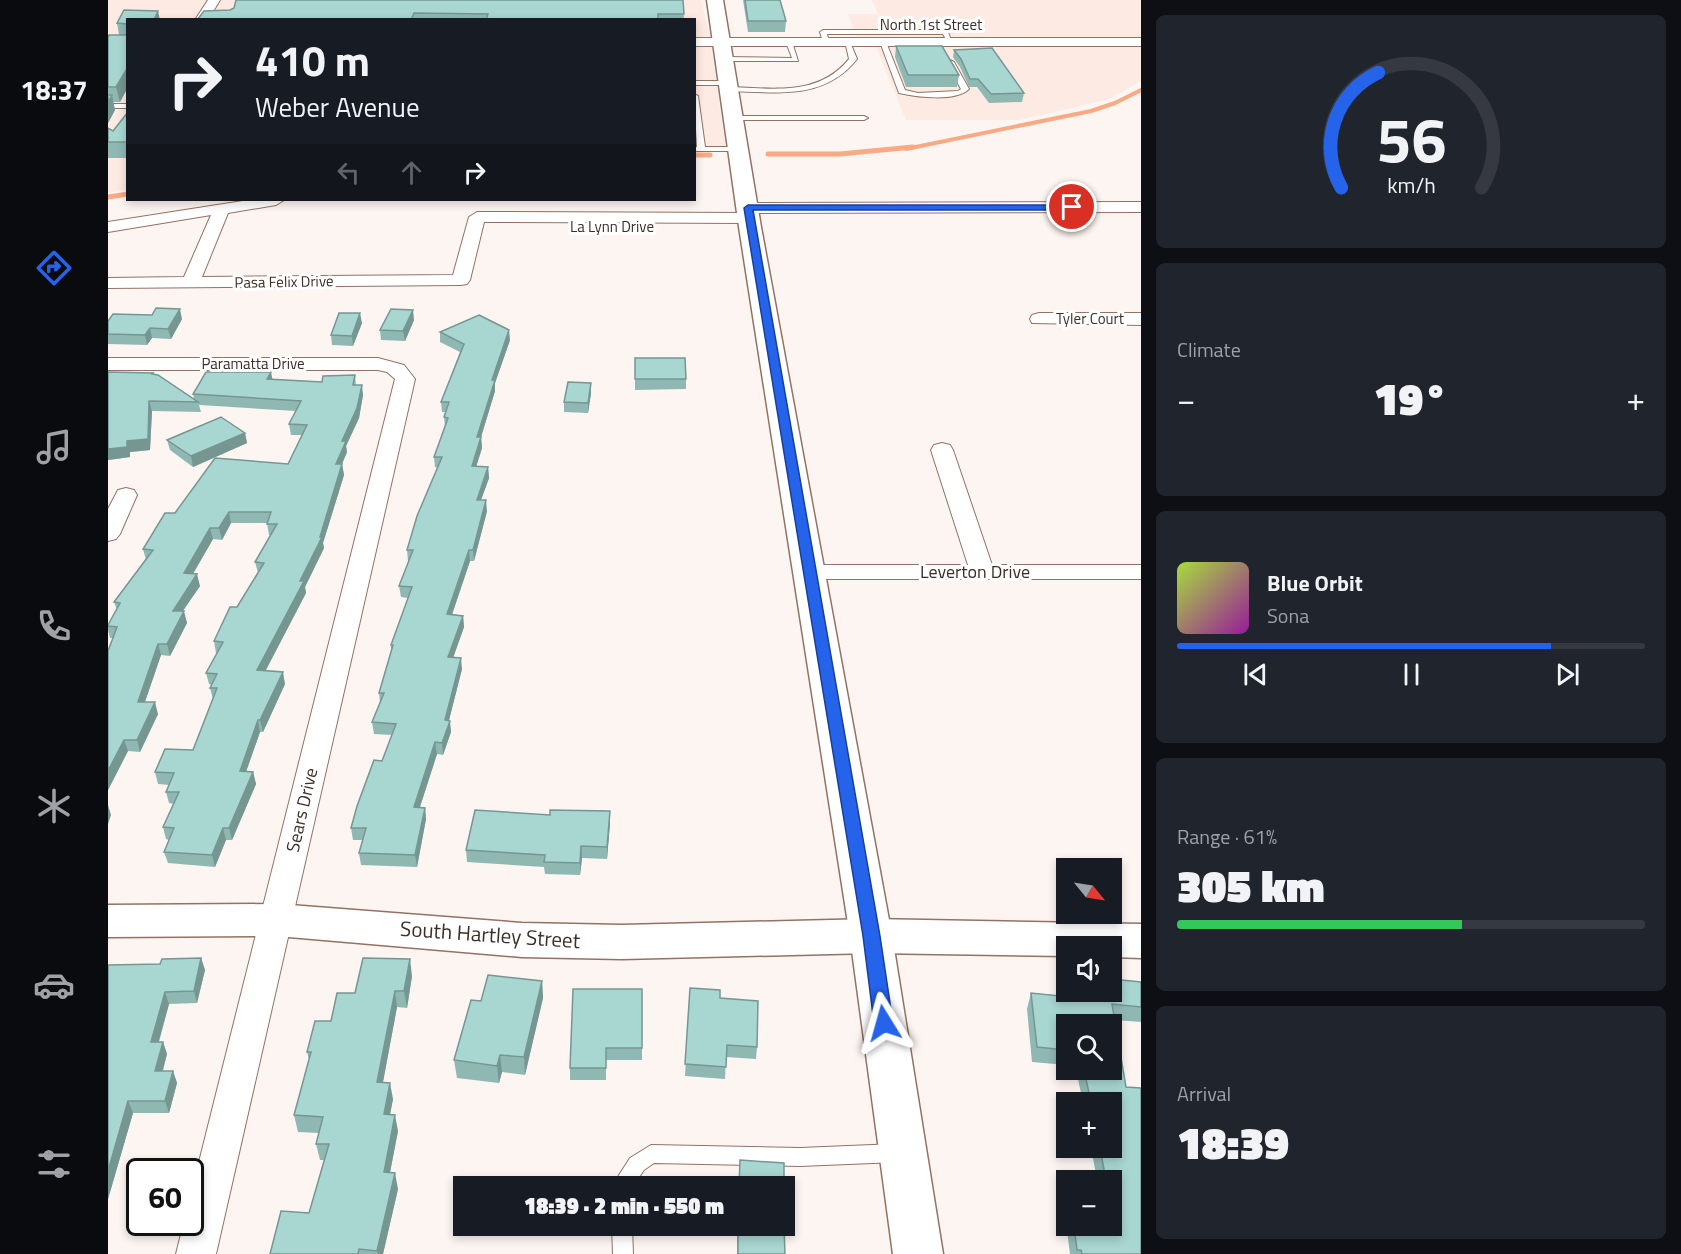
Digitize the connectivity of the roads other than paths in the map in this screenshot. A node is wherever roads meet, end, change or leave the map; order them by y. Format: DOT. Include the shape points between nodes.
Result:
graph roads {
  1 [pos="214,0"];
  2 [pos="715,0"];
  3 [pos="202,18"];
  4 [pos="789,42"];
  5 [pos="826,42"];
  6 [pos="847,42"];
  7 [pos="1141,42"];
  8 [pos="885,46"];
  9 [pos="943,47"];
  10 [pos="897,51"];
  11 [pos="696,83"];
  12 [pos="724,83"];
  13 [pos="108,106"];
  14 [pos="126,106"];
  15 [pos="864,118"];
  16 [pos="696,122"];
  17 [pos="698,149"];
  18 [pos="269,201"];
  19 [pos="557,201"];
  20 [pos="1141,207"];
  21 [pos="222,208"];
  22 [pos="749,218"];
  23 [pos="553,222"];
  24 [pos="108,227"];
  25 [pos="461,280"];
  26 [pos="108,283"];
  27 [pos="190,283"];
  28 [pos="1039,319"];
  29 [pos="1141,319"];
  30 [pos="108,364"];
  31 [pos="397,369"];
  32 [pos="942,450"];
  33 [pos="126,495"];
  34 [pos="108,534"];
  35 [pos="808,572"];
  36 [pos="982,572"];
  37 [pos="1141,572"];
  38 [pos="277,920"];
  39 [pos="108,921"];
  40 [pos="871,936"];
  41 [pos="1141,941"];
  42 [pos="902,1153"];
  43 [pos="629,1176"];
  44 [pos="622,1236"];
  45 [pos="196,1254"];
  46 [pos="623,1254"];
  47 [pos="918,1254"];
  1 -- 3 [label="street"];
  2 -- 12 [label="main road"];
  4 -- 5 [label="street, North 1st Street"];
  4 -- 12 [label="street, North 1st Street"];
  4 -- 12 [label="lane" via="796,60"];
  5 -- 6 [label="street, North 1st Street"];
  5 -- 9 [label="lane" via="823,32 945,32"];
  6 -- 8 [label="street, North 1st Street"];
  6 -- 12 [label="lane" via="853,58 847,69 820,86 802,89"];
  7 -- 9 [label="street, North 1st Street"];
  8 -- 9 [label="street, North 1st Street"];
  8 -- 9 [label="lane" via="902,91 918,95 960,93 965,89"];
  8 -- 10 [label="lane"];
  11 -- 12 [label="lane"];
  12 -- 15 [label="lane"];
  12 -- 17 [label="lane"];
  12 -- 22 [label="main road"];
  13 -- 14 [label="lane"];
  16 -- 17 [label="lane"];
  18 -- 21 [label="street"];
  19 -- 23 [label="street"];
  20 -- 22 [label="street, La Lynn Drive"];
  21 -- 24 [label="street"];
  21 -- 27 [label="street"];
  22 -- 23 [label="street, La Lynn Drive"];
  22 -- 35 [label="main road"];
  23 -- 25 [label="street, La Lynn Drive" via="476,222"];
  25 -- 27 [label="street, Pasa Felix Drive"];
  26 -- 27 [label="street, Pasa Felix Drive"];
  28 -- 29 [label="street, Tyler Court"];
  30 -- 31 [label="street, Paramatta Drive" via="378,364"];
  31 -- 38 [label="street, Sears Drive" via="405,379"];
  32 -- 36 [label="street"];
  33 -- 34 [label="street"];
  35 -- 36 [label="street, Leverton Drive"];
  35 -- 40 [label="main road"];
  36 -- 37 [label="street, Leverton Drive"];
  38 -- 39 [label="main road, South Hartley Street"];
  38 -- 40 [label="main road, South Hartley Street" via="522,940 622,942"];
  38 -- 45 [label="street, Sears Drive"];
  40 -- 41 [label="main road, South Hartley Street"];
  40 -- 42 [label="main road"];
  42 -- 43 [label="lane" via="800,1157 651,1154"];
  42 -- 47 [label="main road"];
  44 -- 46 [label="lane"];
}
